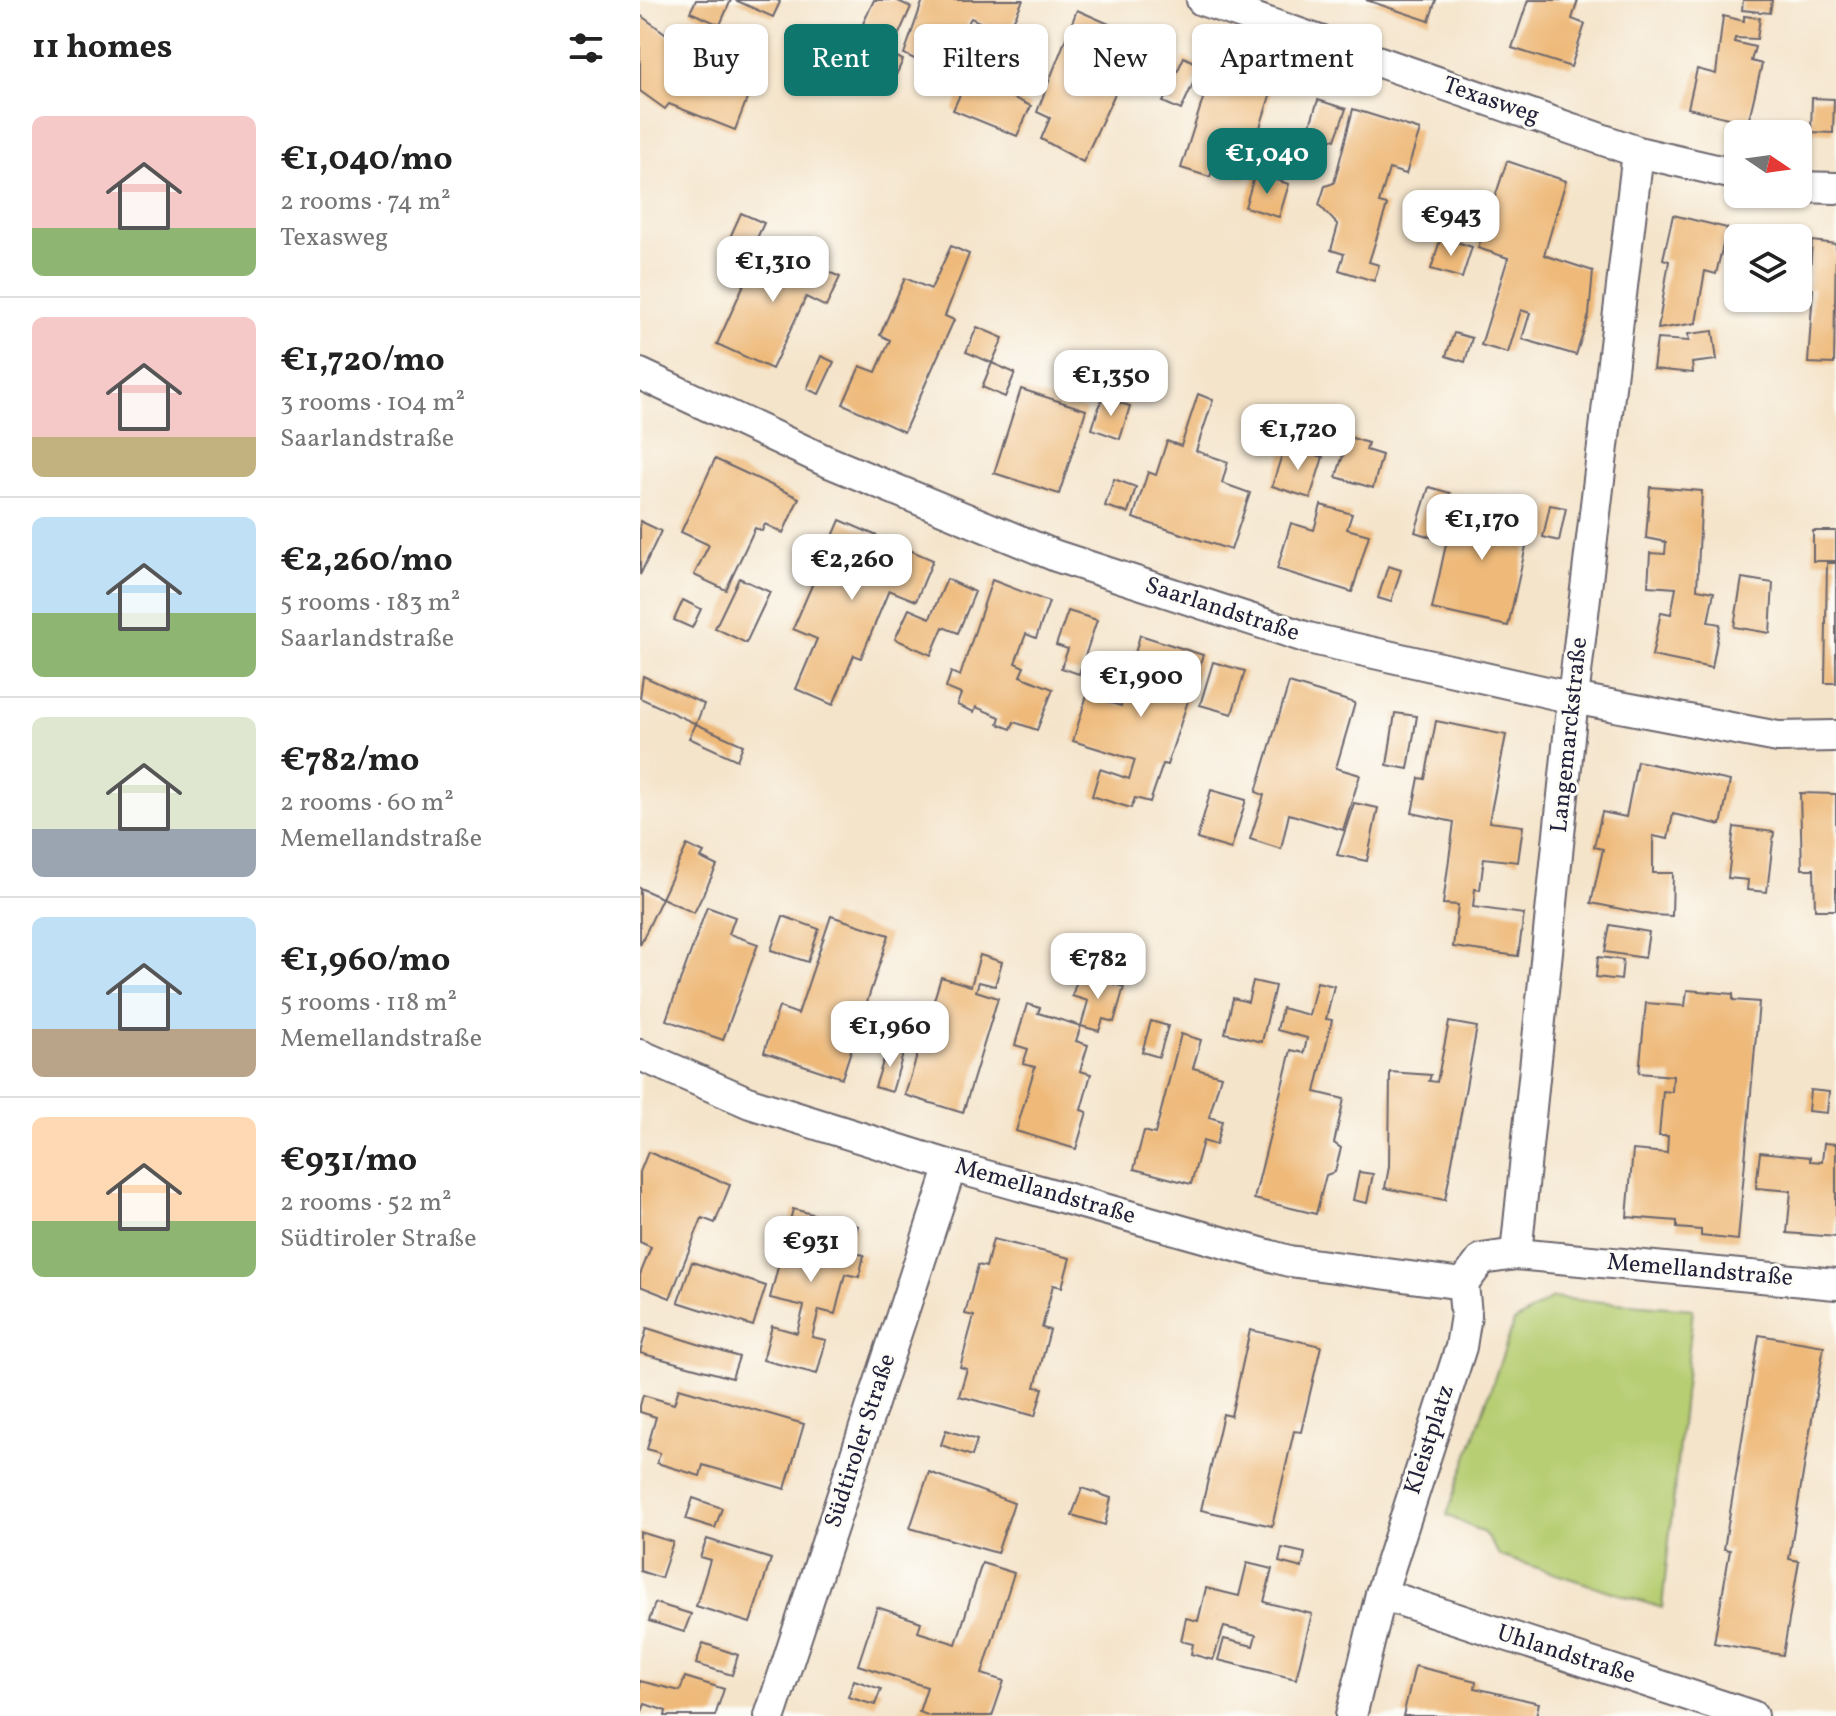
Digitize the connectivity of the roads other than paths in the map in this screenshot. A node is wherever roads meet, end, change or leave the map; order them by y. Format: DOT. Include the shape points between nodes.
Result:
graph roads {
  1 [pos="1202,0"];
  2 [pos="1638,152"];
  3 [pos="1724,172"];
  4 [pos="1812,187"];
  5 [pos="1836,188"];
  6 [pos="640,374"];
  7 [pos="1573,698"];
  8 [pos="1836,736"];
  9 [pos="640,1055"];
  10 [pos="951,1166"];
  11 [pos="1516,1254"];
  12 [pos="1463,1284"];
  13 [pos="1836,1284"];
  14 [pos="1381,1594"];
  15 [pos="770,1716"];
  16 [pos="1351,1716"];
  17 [pos="1752,1716"];
  1 -- 2 [label="street, Texasweg"];
  2 -- 3 [label="street, Texasweg"];
  2 -- 7 [label="street, Langemarckstraße"];
  4 -- 5 [label="street"];
  6 -- 7 [label="street, Saarlandstraße" via="824,460 1056,556 1308,638"];
  7 -- 8 [label="street, Saarlandstraße" via="1778,737"];
  7 -- 11 [label="street, Langemarckstraße"];
  9 -- 10 [label="street, Memellandstraße" via="750,1103"];
  10 -- 12 [label="street, Memellandstraße" via="1289,1261"];
  10 -- 15 [label="street, Südtiroler Straße"];
  11 -- 12 [label="street" via="1482,1259"];
  11 -- 13 [label="street, Memellandstraße"];
  12 -- 14 [label="street, Kleistplatz" via="1461,1347"];
  14 -- 16 [label="street, Kleistplatz"];
  14 -- 17 [label="street, Uhlandstraße"];
}
